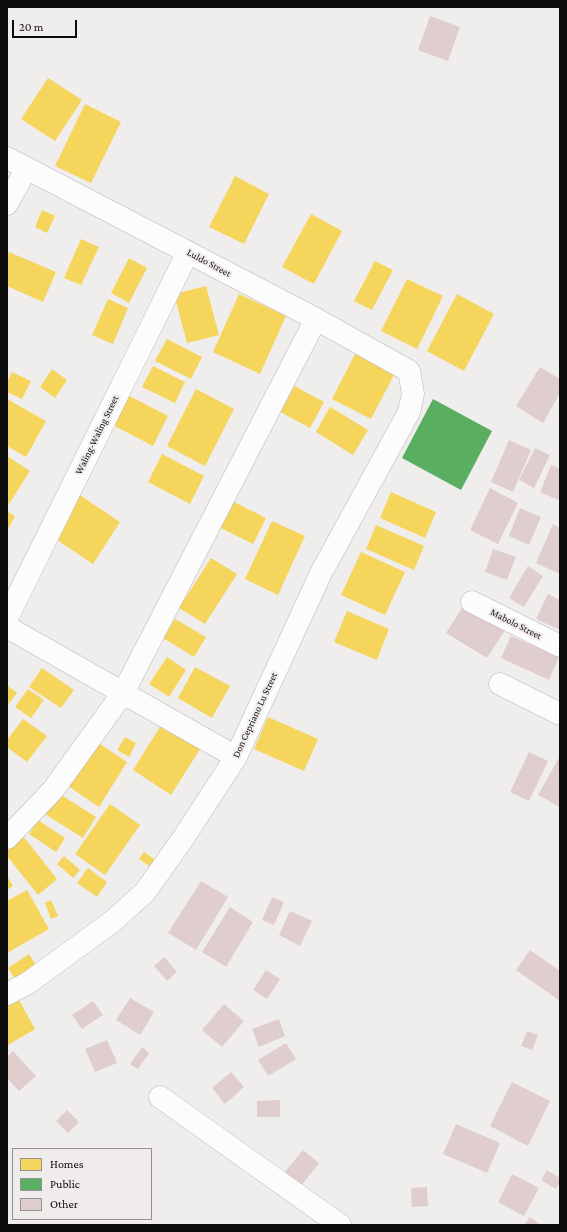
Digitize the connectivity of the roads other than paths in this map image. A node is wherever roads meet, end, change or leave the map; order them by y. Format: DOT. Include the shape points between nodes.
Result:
graph roads {
  1 [pos="7,158"];
  2 [pos="27,168"];
  3 [pos="7,204"];
  4 [pos="188,252"];
  5 [pos="316,319"];
  6 [pos="408,371"];
  7 [pos="472,602"];
  8 [pos="7,618"];
  9 [pos="7,627"];
  10 [pos="560,646"];
  11 [pos="500,684"];
  12 [pos="123,693"];
  13 [pos="560,714"];
  14 [pos="236,757"];
  15 [pos="7,838"];
  16 [pos="7,994"];
  17 [pos="160,1097"];
  18 [pos="340,1225"];
  1 -- 2 [label="street, Luldo Street"];
  2 -- 3 [label="street"];
  2 -- 4 [label="street, Luldo Street"];
  4 -- 5 [label="street, Luldo Street"];
  4 -- 8 [label="street, Waling-Waling Street"];
  5 -- 6 [label="street, Luldo Street"];
  5 -- 12 [label="street"];
  6 -- 14 [label="street, Don Cepriano Lu Street" via="413,394 409,412 321,573"];
  7 -- 10 [label="street, Mabolo Street"];
  9 -- 12 [label="street"];
  11 -- 13 [label="street"];
  12 -- 14 [label="street"];
  12 -- 15 [label="street" via="53,790"];
  14 -- 16 [label="street, Don Cepriano Lu Street" via="146,892 76,950 28,983"];
  17 -- 18 [label="street"];
}
